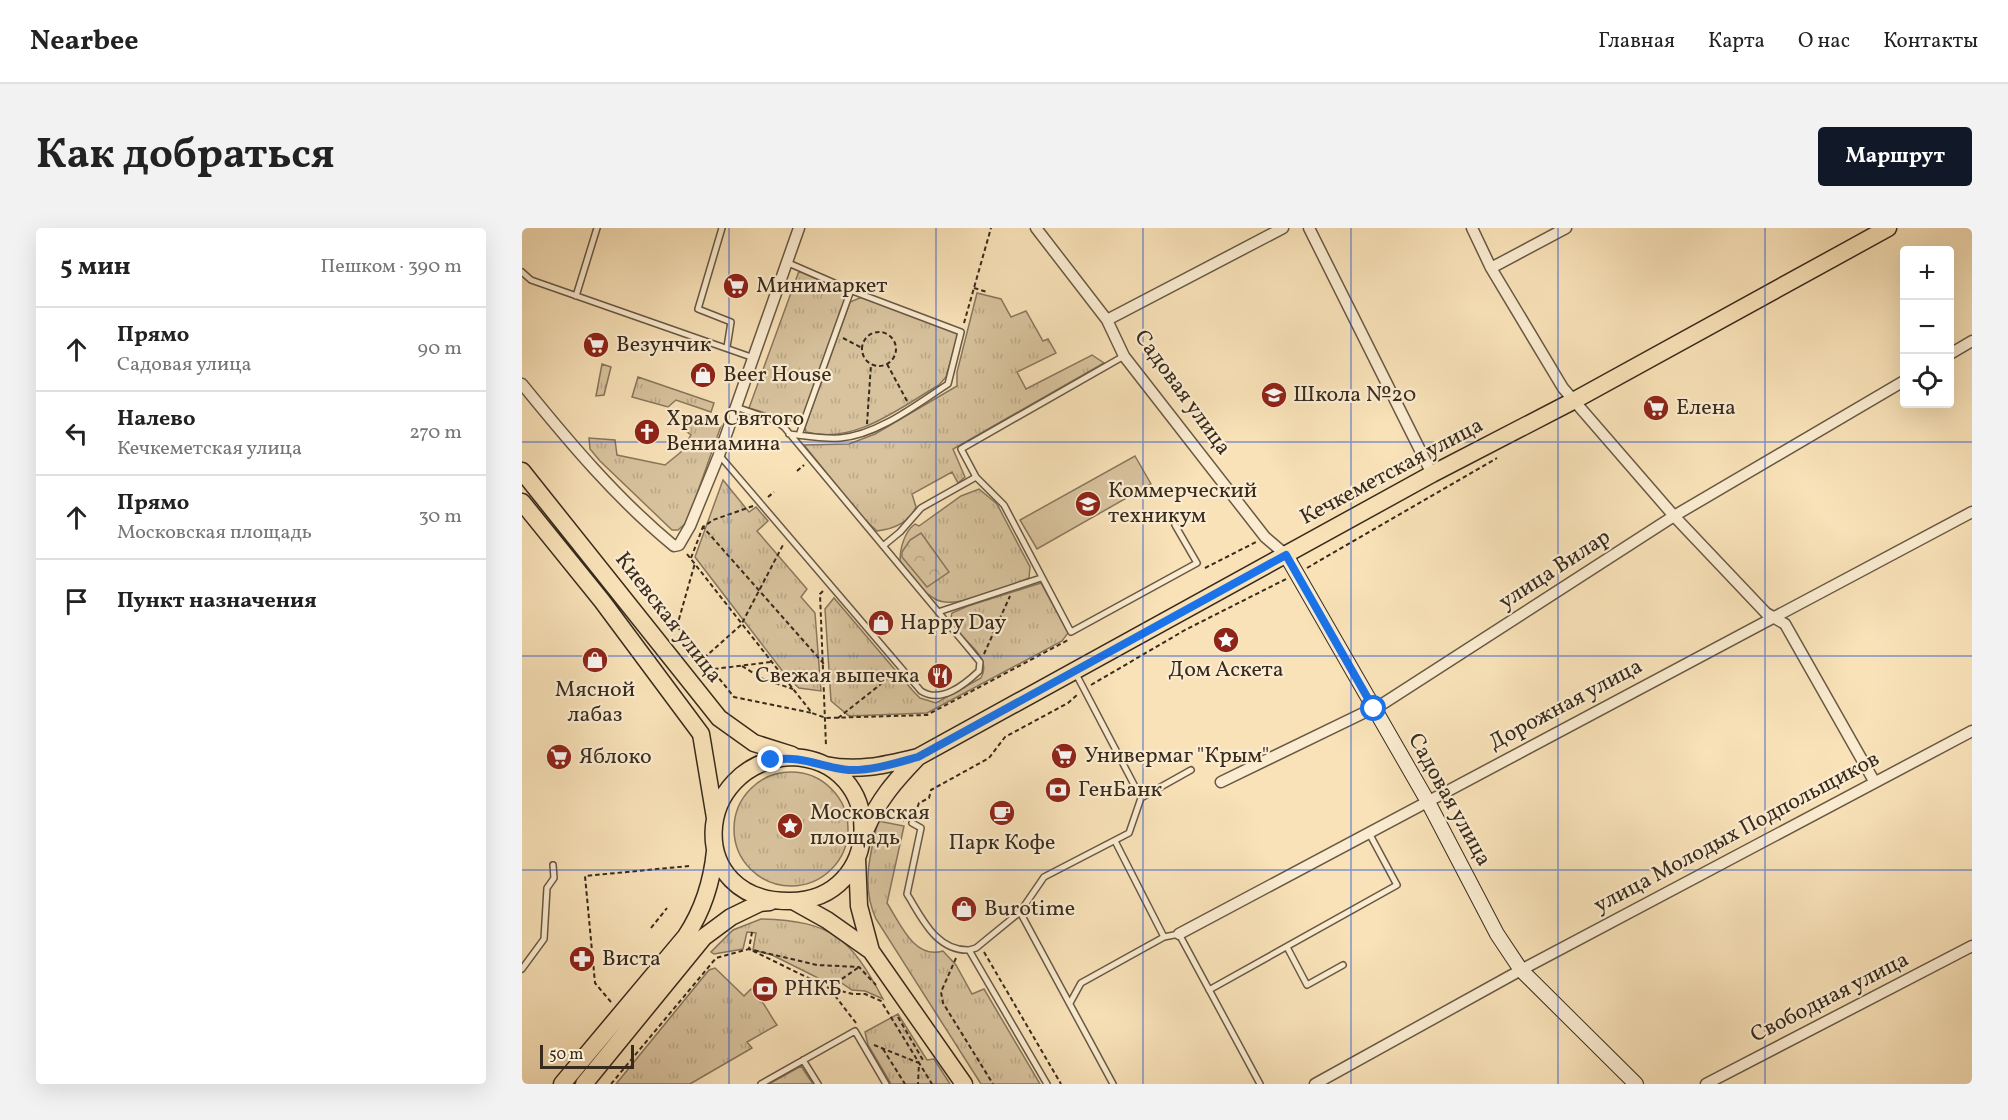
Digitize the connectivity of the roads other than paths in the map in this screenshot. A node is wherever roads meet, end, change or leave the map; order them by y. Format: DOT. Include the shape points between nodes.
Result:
graph roads {
  1 [pos="597,228"];
  2 [pos="722,228"];
  3 [pos="799,228"];
  4 [pos="1036,228"];
  5 [pos="1283,228"];
  6 [pos="1309,228"];
  7 [pos="1472,228"];
  8 [pos="1566,228"];
  9 [pos="1888,228"];
  10 [pos="786,262"];
  11 [pos="1491,268"];
  12 [pos="522,272"];
  13 [pos="851,290"];
  14 [pos="576,296"];
  15 [pos="1107,320"];
  16 [pos="1972,341"];
  17 [pos="727,347"];
  18 [pos="1954,352"];
  19 [pos="1124,356"];
  20 [pos="751,357"];
  21 [pos="522,384"];
  22 [pos="1900,384"];
  23 [pos="1575,400"];
  24 [pos="736,407"];
  25 [pos="789,434"];
  26 [pos="799,435"];
  27 [pos="719,455"];
  28 [pos="522,471"];
  29 [pos="1432,474"];
  30 [pos="976,477"];
  31 [pos="522,502"];
  32 [pos="1972,512"];
  33 [pos="1674,516"];
  34 [pos="1175,525"];
  35 [pos="883,546"];
  36 [pos="1286,555"];
  37 [pos="1041,578"];
  38 [pos="938,612"];
  39 [pos="1775,618"];
  40 [pos="1074,671"];
  41 [pos="1374,709"];
  42 [pos="1972,731"];
  43 [pos="918,757"];
  44 [pos="804,758"];
  45 [pos="825,765"];
  46 [pos="1191,770"];
  47 [pos="1875,781"];
  48 [pos="1221,782"];
  49 [pos="1141,798"];
  50 [pos="1427,800"];
  51 [pos="715,819"];
  52 [pos="912,823"];
  53 [pos="1369,833"];
  54 [pos="863,835"];
  55 [pos="1115,841"];
  56 [pos="715,850"];
  57 [pos="857,858"];
  58 [pos="553,865"];
  59 [pos="785,901"];
  60 [pos="1020,912"];
  61 [pos="1179,934"];
  62 [pos="1164,937"];
  63 [pos="1972,946"];
  64 [pos="1287,947"];
  65 [pos="969,950"];
  66 [pos="871,951"];
  67 [pos="1343,965"];
  68 [pos="522,969"];
  69 [pos="1521,970"];
  70 [pos="1209,990"];
  71 [pos="1070,1003"];
  72 [pos="803,1060"];
  73 [pos="562,1084"];
  74 [pos="584,1084"];
  75 [pos="761,1084"];
  76 [pos="818,1084"];
  77 [pos="886,1084"];
  78 [pos="964,1084"];
  79 [pos="1047,1084"];
  80 [pos="1113,1084"];
  81 [pos="1260,1084"];
  82 [pos="1315,1084"];
  83 [pos="1636,1084"];
  84 [pos="1706,1084"];
  1 -- 14 [label="lane"];
  2 -- 17 [label="lane" via="698,309 731,322"];
  3 -- 10 [label="street"];
  4 -- 15 [label="street, Садовая улица"];
  5 -- 15 [label="street"];
  6 -- 29 [label="street"];
  7 -- 11 [label="street"];
  8 -- 11 [label="street"];
  9 -- 23 [label="main road, Кечкеметская улица"];
  10 -- 13 [label="lane"];
  10 -- 20 [label="street"];
  11 -- 23 [label="street" via="1563,388"];
  12 -- 14 [label="lane" via="531,280"];
  13 -- 26 [label="lane"];
  13 -- 26 [label="lane" via="961,332 948,384 866,430 842,438"];
  14 -- 17 [label="lane"];
  15 -- 19 [label="street, Садовая улица"];
  16 -- 18 [label="street"];
  17 -- 20 [label="lane"];
  19 -- 30 [label="lane" via="961,449"];
  19 -- 36 [label="street, Садовая улица" via="1265,537"];
  20 -- 24 [label="street"];
  21 -- 27 [label="street" via="605,483 674,546 680,546 690,526"];
  22 -- 33 [label="street, улица Вилар"];
  23 -- 29 [label="main road, Кечкеметская улица"];
  23 -- 33 [label="street"];
  24 -- 25 [label="lane" via="776,421"];
  24 -- 27 [label="street"];
  25 -- 26 [label="lane"];
  25 -- 35 [label="lane"];
  27 -- 38 [label="lane" via="921,691 940,696 975,675 981,667"];
  28 -- 44 [label="main road, Киевская улица" via="719,718 754,743"];
  29 -- 36 [label="main road, Кечкеметская улица"];
  30 -- 35 [label="lane" via="921,508"];
  30 -- 37 [label="lane" via="1004,505"];
  31 -- 51 [label="main road, Киевская улица" via="701,734"];
  32 -- 39 [label="street, Дорожная улица"];
  33 -- 39 [label="street"];
  33 -- 41 [label="street, улица Вилар"];
  34 -- 37 [label="lane" via="1197,563 1071,632"];
  35 -- 38 [label="lane"];
  36 -- 40 [label="main road, Кечкеметская улица"];
  36 -- 41 [label="main road, Садовая улица"];
  37 -- 38 [label="lane"];
  39 -- 47 [label="street" via="1785,624"];
  39 -- 50 [label="street, Дорожная улица"];
  40 -- 43 [label="main road, Кечкеметская улица"];
  40 -- 49 [label="lane"];
  41 -- 48 [label="street, улица Вилар"];
  41 -- 50 [label="main road, Садовая улица"];
  42 -- 47 [label="street, улица Молодых Подпольщиков"];
  43 -- 45 [label="main road, Кечкеметская улица" via="868,769"];
  43 -- 54 [label="main road, Кечкеметская улица" via="888,788"];
  44 -- 45 [label="main road"];
  44 -- 51 [label="main road" via="771,760 744,772 727,790"];
  45 -- 54 [label="main road" via="842,777 855,794 862,814"];
  46 -- 49 [label="lane"];
  47 -- 69 [label="street, улица Молодых Подпольщиков"];
  49 -- 55 [label="lane" via="1129,833"];
  50 -- 53 [label="street, Дорожная улица"];
  50 -- 69 [label="main road, Садовая улица" via="1497,934"];
  51 -- 56 [label="main road"];
  52 -- 65 [label="lane" via="921,828 907,894 946,946"];
  53 -- 61 [label="street, Дорожная улица"];
  53 -- 64 [label="lane" via="1397,885"];
  54 -- 57 [label="main road"];
  55 -- 60 [label="lane" via="1044,877"];
  55 -- 62 [label="lane"];
  56 -- 59 [label="main road" via="726,876 741,890 760,899"];
  56 -- 73 [label="main road" via="698,918"];
  57 -- 59 [label="main road" via="848,874 834,886 817,895"];
  57 -- 66 [label="main road" via="859,906"];
  58 -- 68 [label="lane" via="554,878 547,888 544,939"];
  59 -- 66 [label="main road" via="827,920"];
  59 -- 74 [label="main road" via="760,903 731,917 704,938"];
  60 -- 65 [label="lane"];
  60 -- 71 [label="lane"];
  61 -- 62 [label="lane"];
  61 -- 70 [label="lane"];
  62 -- 71 [label="lane" via="1081,983"];
  63 -- 84 [label="street, Свободная улица"];
  64 -- 67 [label="lane" via="1307,986"];
  64 -- 70 [label="lane"];
  65 -- 79 [label="lane"];
  66 -- 78 [label="main road"];
  69 -- 82 [label="street, улица Молодых Подпольщиков"];
  69 -- 83 [label="main road, Садовая улица"];
  70 -- 81 [label="lane"];
  71 -- 80 [label="lane"];
  72 -- 75 [label="lane"];
  72 -- 76 [label="lane"];
  72 -- 77 [label="lane" via="855,1031"];
}
